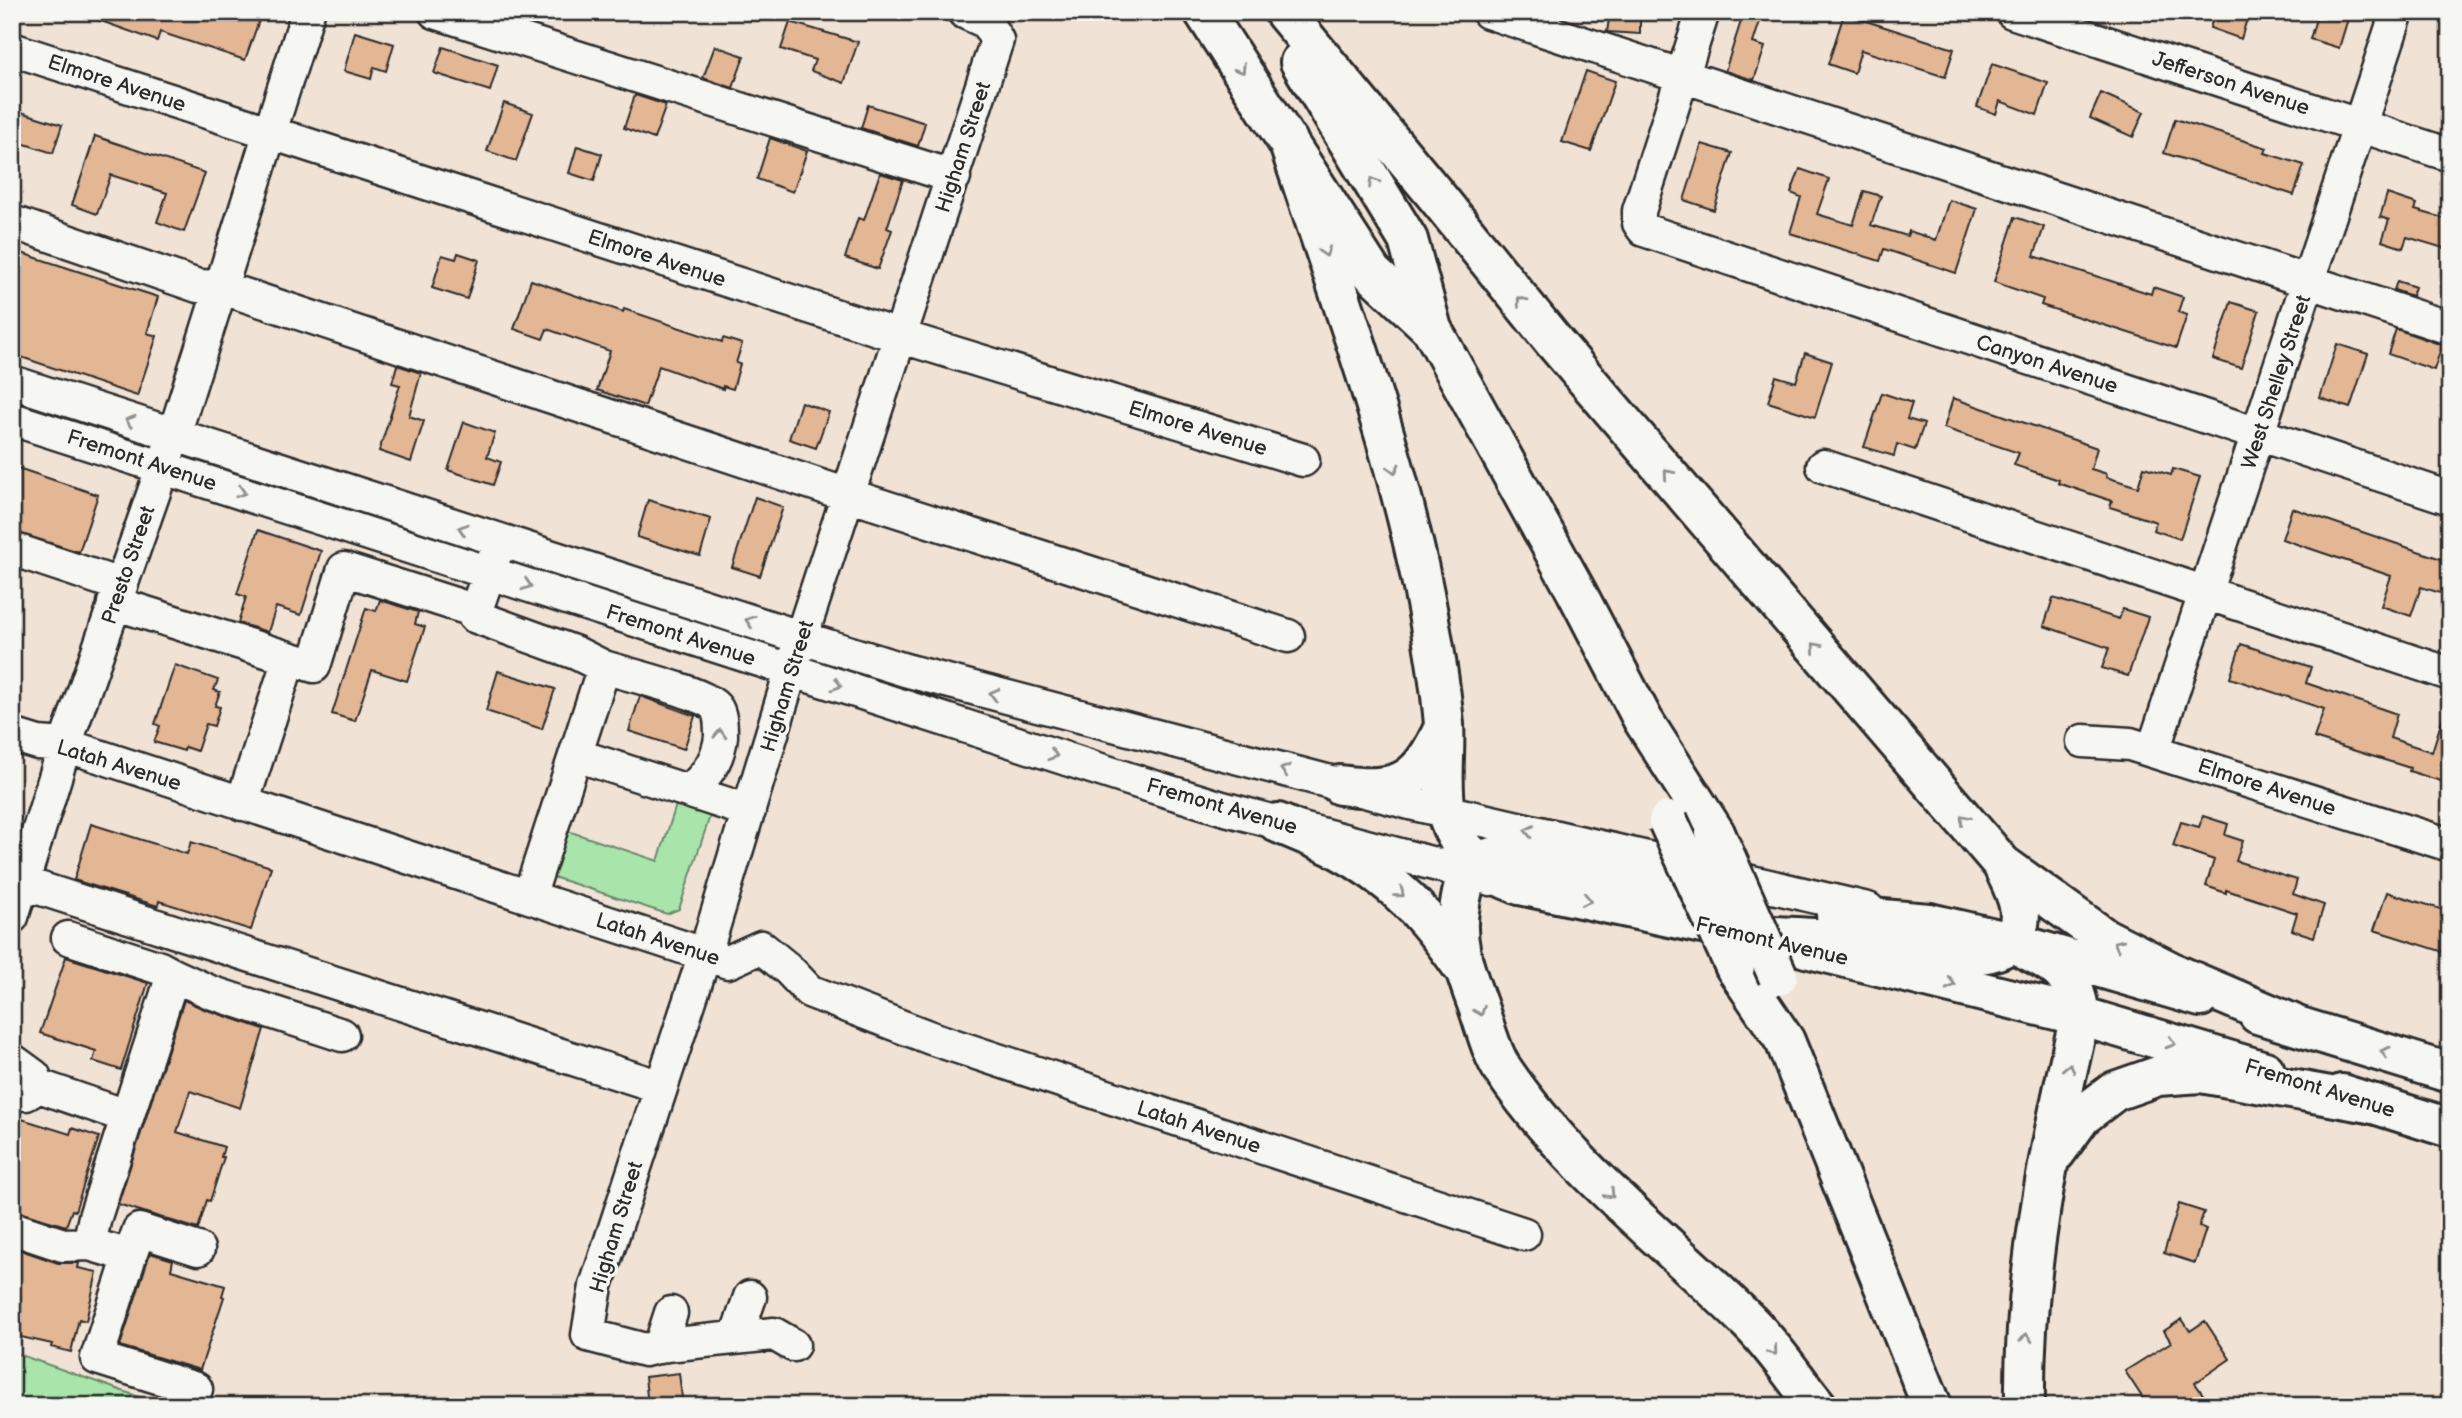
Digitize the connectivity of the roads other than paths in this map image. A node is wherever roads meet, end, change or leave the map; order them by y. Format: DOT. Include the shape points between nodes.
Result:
graph roads {
  1 [pos="308,12"];
  2 [pos="435,12"];
  3 [pos="964,12"];
  4 [pos="1204,12"];
  5 [pos="1270,12"];
  6 [pos="1284,12"];
  7 [pos="1488,12"];
  8 [pos="1703,12"];
  9 [pos="2012,12"];
  10 [pos="2397,12"];
  11 [pos="12,49"];
  12 [pos="1684,76"];
  13 [pos="2361,125"];
  14 [pos="270,133"];
  15 [pos="1288,141"];
  16 [pos="2450,155"];
  17 [pos="954,177"];
  18 [pos="12,222"];
  19 [pos="2309,282"];
  20 [pos="220,287"];
  21 [pos="2450,328"];
  22 [pos="1432,329"];
  23 [pos="899,337"];
  24 [pos="12,382"];
  25 [pos="12,419"];
  26 [pos="174,435"];
  27 [pos="2259,435"];
  28 [pos="1303,460"];
  29 [pos="162,466"];
  30 [pos="1823,467"];
  31 [pos="848,495"];
  32 [pos="2450,498"];
  33 [pos="499,540"];
  34 [pos="12,549"];
  35 [pos="489,572"];
  36 [pos="2207,593"];
  37 [pos="117,594"];
  38 [pos="476,611"];
  39 [pos="1288,636"];
  40 [pos="801,638"];
  41 [pos="289,659"];
  42 [pos="604,667"];
  43 [pos="791,670"];
  44 [pos="2450,674"];
  45 [pos="1643,720"];
  46 [pos="1444,727"];
  47 [pos="12,735"];
  48 [pos="2083,741"];
  49 [pos="65,745"];
  50 [pos="2153,751"];
  51 [pos="576,755"];
  52 [pos="1340,785"];
  53 [pos="689,791"];
  54 [pos="242,804"];
  55 [pos="749,811"];
  56 [pos="1446,812"];
  57 [pos="1278,823"];
  58 [pos="2450,845"];
  59 [pos="2002,864"];
  60 [pos="1472,868"];
  61 [pos="23,883"];
  62 [pos="529,897"];
  63 [pos="12,917"];
  64 [pos="1930,923"];
  65 [pos="68,938"];
  66 [pos="2011,942"];
  67 [pos="1744,951"];
  68 [pos="705,954"];
  69 [pos="1464,969"];
  70 [pos="173,975"];
  71 [pos="2080,1016"];
  72 [pos="2291,1023"];
  73 [pos="342,1035"];
  74 [pos="1785,1041"];
  75 [pos="12,1060"];
  76 [pos="2450,1073"];
  77 [pos="661,1087"];
  78 [pos="25,1090"];
  79 [pos="2375,1104"];
  80 [pos="126,1116"];
  81 [pos="2450,1128"];
  82 [pos="2050,1159"];
  83 [pos="12,1228"];
  84 [pos="1524,1234"];
  85 [pos="89,1244"];
  86 [pos="198,1249"];
  87 [pos="130,1256"];
  88 [pos="750,1297"];
  89 [pos="671,1313"];
  90 [pos="736,1337"];
  91 [pos="793,1345"];
  92 [pos="660,1347"];
  93 [pos="196,1389"];
  94 [pos="1817,1406"];
  95 [pos="1932,1406"];
  96 [pos="2025,1406"];
  1 -- 14 [label="street, Presto Street"];
  2 -- 17 [label="street"];
  3 -- 17 [label="street, Higham Street" via="986,22 997,40"];
  4 -- 15 [label="main road, one-way"];
  22 -- 5 [label="main road, one-way" via="1408,240"];
  59 -- 6 [label="main road, one-way" via="1555,343"];
  7 -- 12 [label="street"];
  8 -- 12 [label="street"];
  9 -- 13 [label="street, Jefferson Avenue"];
  10 -- 13 [label="street, West Shelley Street"];
  11 -- 14 [label="street, Elmore Avenue"];
  12 -- 19 [label="street"];
  12 -- 27 [label="street, Canyon Avenue" via="1639,211 1644,230"];
  13 -- 16 [label="street, Jefferson Avenue"];
  13 -- 19 [label="street, West Shelley Street"];
  14 -- 20 [label="street, Presto Street"];
  14 -- 23 [label="street, Elmore Avenue"];
  15 -- 22 [label="main road" via="1372,273"];
  15 -- 46 [label="main road, one-way" via="1373,393 1393,467 1423,587"];
  17 -- 23 [label="street, Higham Street"];
  18 -- 20 [label="street" via="198,286"];
  19 -- 21 [label="street"];
  19 -- 27 [label="street, West Shelley Street"];
  20 -- 26 [label="street, Presto Street"];
  20 -- 31 [label="street"];
  22 -- 45 [label="main road"];
  23 -- 28 [label="street, Elmore Avenue"];
  23 -- 31 [label="street, Higham Street"];
  26 -- 24 [label="street, Fremont Avenue, one-way"];
  25 -- 29 [label="street, Fremont Avenue"];
  26 -- 29 [label="street, Presto Street"];
  33 -- 26 [label="street, Fremont Avenue, one-way"];
  27 -- 32 [label="street, Canyon Avenue"];
  27 -- 36 [label="street, West Shelley Street"];
  29 -- 35 [label="street, Fremont Avenue, one-way"];
  29 -- 37 [label="street, Presto Street"];
  30 -- 36 [label="street"];
  31 -- 39 [label="street"];
  31 -- 40 [label="street, Higham Street"];
  33 -- 35 [label="street"];
  40 -- 33 [label="street, Fremont Avenue, one-way"];
  34 -- 37 [label="street"];
  35 -- 38 [label="street"];
  35 -- 43 [label="street, Fremont Avenue, one-way"];
  36 -- 44 [label="street"];
  36 -- 50 [label="street, West Shelley Street"];
  37 -- 41 [label="street"];
  37 -- 49 [label="street, Presto Street"];
  38 -- 41 [label="street" via="344,569 314,666"];
  38 -- 42 [label="street" via="474,616"];
  40 -- 43 [label="street, Higham Street"];
  52 -- 40 [label="street, Fremont Avenue, one-way"];
  41 -- 54 [label="street"];
  42 -- 51 [label="street"];
  53 -- 42 [label="street, one-way" via="713,764 720,744 718,710 696,695"];
  43 -- 55 [label="street, Higham Street"];
  43 -- 57 [label="street, Fremont Avenue, one-way"];
  45 -- 67 [label="main road, bridge" via="1668,821"];
  45 -- 74 [label="main road, bridge" via="1715,833 1778,976"];
  46 -- 52 [label="main road" via="1432,752 1408,779 1369,789"];
  46 -- 56 [label="main road"];
  47 -- 49 [label="street, Latah Avenue"];
  48 -- 50 [label="street, Elmore Avenue" via="2130,744"];
  49 -- 54 [label="street, Latah Avenue"];
  49 -- 61 [label="street, Presto Street"];
  50 -- 58 [label="street, Elmore Avenue"];
  51 -- 53 [label="street"];
  51 -- 62 [label="street"];
  52 -- 56 [label="street, Fremont Avenue"];
  53 -- 55 [label="street"];
  54 -- 62 [label="street, Latah Avenue"];
  55 -- 68 [label="street, Higham Street"];
  56 -- 60 [label="main road"];
  64 -- 56 [label="street, Fremont Avenue, one-way"];
  57 -- 60 [label="street, Fremont Avenue"];
  57 -- 69 [label="main road, one-way" via="1338,849 1378,875 1433,925"];
  59 -- 66 [label="main road" via="2020,905 2020,922"];
  72 -- 59 [label="main road, one-way" via="2103,937"];
  60 -- 64 [label="main road" via="1497,856 1517,855 1653,888 1791,914"];
  60 -- 67 [label="main road, Fremont Avenue, one-way"];
  60 -- 69 [label="main road" via="1457,921"];
  61 -- 63 [label="street, Presto Street"];
  61 -- 77 [label="street"];
  62 -- 68 [label="street, Latah Avenue"];
  64 -- 66 [label="main road, Fremont Avenue"];
  65 -- 70 [label="street"];
  66 -- 67 [label="main road" via="1988,951 1936,955 1859,942"];
  66 -- 71 [label="main road" via="2066,975 2078,995"];
  66 -- 72 [label="main road, Fremont Avenue"];
  67 -- 71 [label="main road, Fremont Avenue, one-way"];
  67 -- 74 [label="main road"];
  68 -- 77 [label="street, Higham Street"];
  68 -- 84 [label="street, Latah Avenue" via="728,962 761,947 809,991 931,1038"];
  69 -- 94 [label="main road, one-way" via="1501,1068 1549,1129 1619,1204 1752,1325"];
  70 -- 73 [label="street" via="210,992"];
  70 -- 80 [label="street"];
  71 -- 79 [label="main road, Fremont Avenue, one-way"];
  82 -- 71 [label="main road, one-way"];
  76 -- 72 [label="main road, Fremont Avenue, one-way"];
  74 -- 95 [label="main road"];
  75 -- 78 [label="street" via="34,1076"];
  77 -- 92 [label="street, Higham Street" via="596,1286 588,1335 637,1350"];
  78 -- 80 [label="street"];
  79 -- 81 [label="main road, Fremont Avenue"];
  79 -- 82 [label="main road" via="2201,1073 2158,1076 2115,1091 2082,1116"];
  80 -- 85 [label="street"];
  96 -- 82 [label="main road, one-way" via="2027,1322"];
  83 -- 85 [label="street" via="63,1245"];
  85 -- 87 [label="street"];
  86 -- 87 [label="street" via="138,1230"];
  87 -- 93 [label="street" via="97,1358"];
  88 -- 90 [label="street"];
  89 -- 92 [label="street"];
  90 -- 91 [label="street" via="774,1334"];
  90 -- 92 [label="street"];
}
